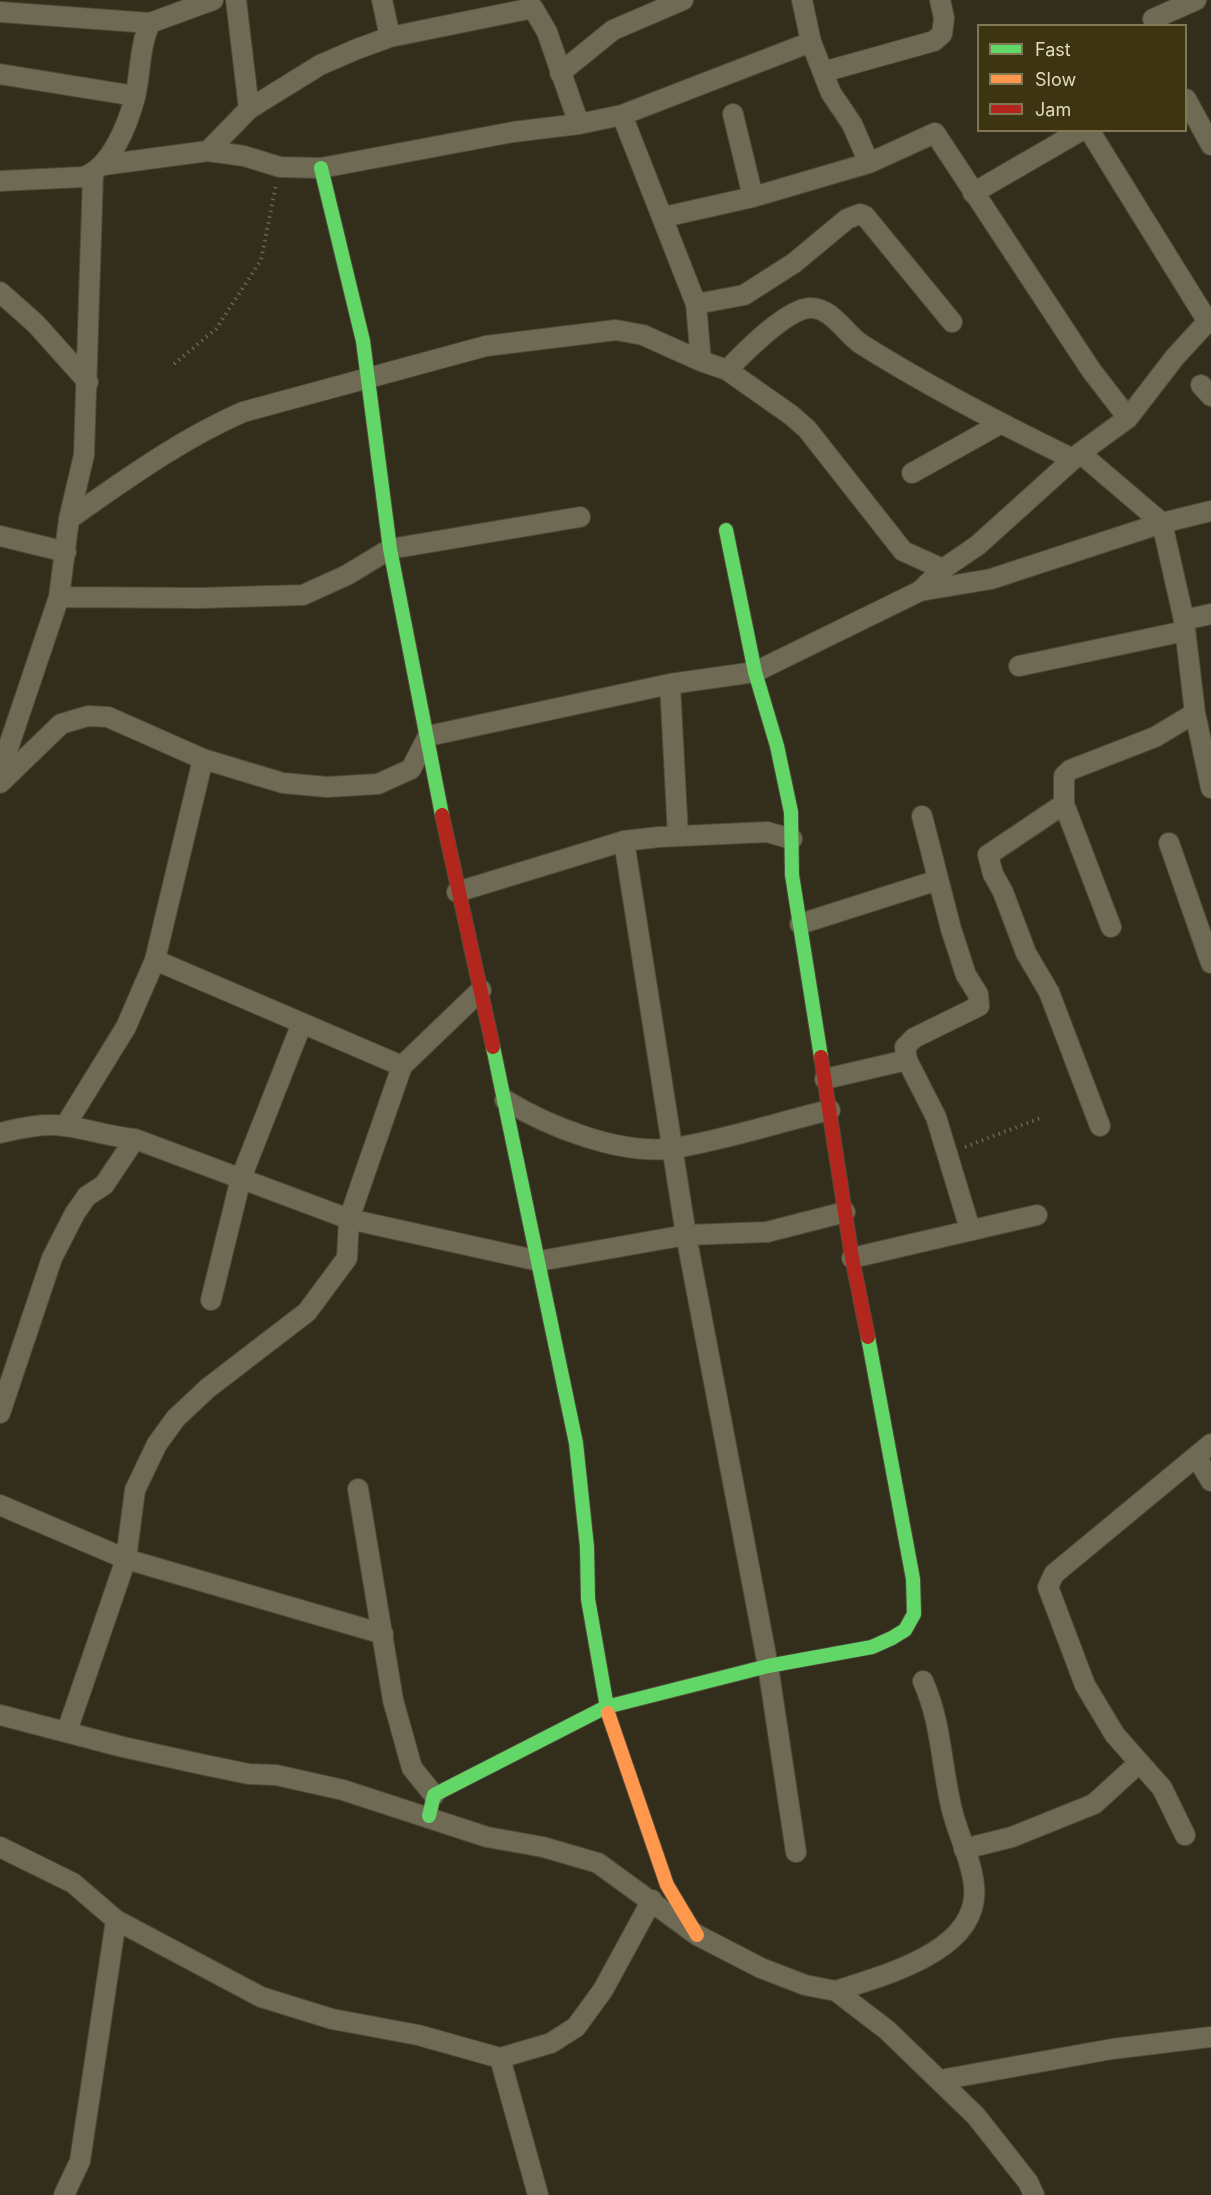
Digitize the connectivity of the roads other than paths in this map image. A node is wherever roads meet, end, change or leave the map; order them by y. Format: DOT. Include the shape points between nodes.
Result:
graph roads {
  1 [pos="213,0"];
  2 [pos="236,0"];
  3 [pos="382,0"];
  4 [pos="683,0"];
  5 [pos="802,0"];
  6 [pos="940,0"];
  7 [pos="1196,0"];
  8 [pos="63,8"];
  9 [pos="0,12"];
  10 [pos="1152,15"];
  11 [pos="150,23"];
  12 [pos="390,37"];
  13 [pos="811,42"];
  14 [pos="823,72"];
  15 [pos="560,73"];
  16 [pos="0,74"];
  17 [pos="135,96"];
  18 [pos="1187,103"];
  19 [pos="249,110"];
  20 [pos="733,114"];
  21 [pos="622,115"];
  22 [pos="579,124"];
  23 [pos="1079,132"];
  24 [pos="1090,132"];
  25 [pos="1211,145"];
  26 [pos="208,151"];
  27 [pos="869,163"];
  28 [pos="321,168"];
  29 [pos="98,169"];
  30 [pos="0,182"];
  31 [pos="973,193"];
  32 [pos="753,196"];
  33 [pos="664,217"];
  34 [pos="0,292"];
  35 [pos="696,304"];
  36 [pos="1209,320"];
  37 [pos="952,322"];
  38 [pos="701,362"];
  39 [pos="727,370"];
  40 [pos="368,379"];
  41 [pos="88,382"];
  42 [pos="1128,418"];
  43 [pos="1000,424"];
  44 [pos="1077,456"];
  45 [pos="912,473"];
  46 [pos="1211,511"];
  47 [pos="580,517"];
  48 [pos="69,519"];
  49 [pos="1162,523"];
  50 [pos="726,530"];
  51 [pos="0,536"];
  52 [pos="390,549"];
  53 [pos="66,552"];
  54 [pos="943,569"];
  55 [pos="920,591"];
  56 [pos="59,597"];
  57 [pos="1211,614"];
  58 [pos="1185,626"];
  59 [pos="1019,666"];
  60 [pos="755,672"];
  61 [pos="670,684"];
  62 [pos="1195,713"];
  63 [pos="428,736"];
  64 [pos="202,759"];
  65 [pos="0,772"];
  66 [pos="0,783"];
  67 [pos="1211,788"];
  68 [pos="1064,804"];
  69 [pos="922,816"];
  70 [pos="678,836"];
  71 [pos="792,839"];
  72 [pos="624,841"];
  73 [pos="1169,843"];
  74 [pos="938,880"];
  75 [pos="457,892"];
  76 [pos="800,924"];
  77 [pos="1111,927"];
  78 [pos="155,960"];
  79 [pos="1211,963"];
  80 [pos="482,990"];
  81 [pos="302,1023"];
  82 [pos="907,1060"];
  83 [pos="402,1066"];
  84 [pos="825,1079"];
  85 [pos="505,1100"];
  86 [pos="830,1110"];
  87 [pos="65,1126"];
  88 [pos="1100,1126"];
  89 [pos="0,1133"];
  90 [pos="135,1139"];
  91 [pos="672,1148"];
  92 [pos="241,1178"];
  93 [pos="845,1212"];
  94 [pos="1037,1215"];
  95 [pos="348,1219"];
  96 [pos="970,1229"];
  97 [pos="686,1235"];
  98 [pos="852,1258"];
  99 [pos="539,1261"];
  100 [pos="211,1300"];
  101 [pos="0,1413"];
  102 [pos="1211,1444"];
  103 [pos="1197,1458"];
  104 [pos="1211,1481"];
  105 [pos="358,1489"];
  106 [pos="0,1505"];
  107 [pos="126,1559"];
  108 [pos="383,1634"];
  109 [pos="768,1666"];
  110 [pos="923,1681"];
  111 [pos="606,1707"];
  112 [pos="0,1715"];
  113 [pos="67,1731"];
  114 [pos="1139,1763"];
  115 [pos="434,1795"];
  116 [pos="429,1816"];
  117 [pos="1185,1835"];
  118 [pos="0,1847"];
  119 [pos="964,1849"];
  120 [pos="796,1852"];
  121 [pos="652,1900"];
  122 [pos="116,1920"];
  123 [pos="697,1935"];
  124 [pos="836,1991"];
  125 [pos="1211,2037"];
  126 [pos="500,2058"];
  127 [pos="940,2080"];
  128 [pos="64,2195"];
  129 [pos="538,2195"];
  130 [pos="1034,2195"];
  1 -- 11 [label="street"];
  2 -- 19 [label="street"];
  3 -- 12 [label="street"];
  4 -- 15 [label="street" via="613,30"];
  5 -- 13 [label="street"];
  6 -- 14 [label="street" via="942,34 934,41"];
  7 -- 10 [label="street"];
  8 -- 9 [label="street"];
  8 -- 11 [label="street"];
  11 -- 17 [label="street" via="144,36"];
  12 -- 15 [label="street" via="533,8 548,32"];
  12 -- 19 [label="street" via="320,65"];
  13 -- 14 [label="street"];
  13 -- 21 [label="street"];
  14 -- 27 [label="street"];
  15 -- 22 [label="street"];
  16 -- 17 [label="street"];
  17 -- 29 [label="street" via="124,126"];
  18 -- 25 [label="street"];
  19 -- 26 [label="street"];
  20 -- 32 [label="street"];
  21 -- 22 [label="street"];
  21 -- 33 [label="street"];
  22 -- 28 [label="street" via="513,132"];
  23 -- 31 [label="street"];
  24 -- 36 [label="street"];
  26 -- 28 [label="street" via="280,167"];
  26 -- 29 [label="street"];
  27 -- 31 [label="street" via="932,132 941,139"];
  27 -- 32 [label="street"];
  28 -- 40 [label="street" via="363,341"];
  29 -- 30 [label="street" via="68,179"];
  29 -- 41 [label="street"];
  31 -- 42 [label="street" via="1091,370"];
  32 -- 33 [label="street"];
  33 -- 35 [label="street"];
  34 -- 41 [label="street" via="36,324"];
  35 -- 37 [label="street" via="744,295 794,263 847,219 860,214"];
  35 -- 38 [label="street"];
  36 -- 42 [label="street"];
  38 -- 39 [label="street"];
  38 -- 40 [label="street" via="643,335 616,330 486,346"];
  39 -- 43 [label="street" via="776,323 807,308 817,308 858,342"];
  39 -- 54 [label="street" via="807,429 903,551"];
  40 -- 48 [label="street" via="243,412 218,423"];
  40 -- 52 [label="street"];
  41 -- 48 [label="street" via="84,455"];
  42 -- 44 [label="street"];
  43 -- 44 [label="street"];
  43 -- 45 [label="street"];
  44 -- 49 [label="street"];
  44 -- 54 [label="street" via="978,544"];
  46 -- 49 [label="street"];
  47 -- 52 [label="street"];
  48 -- 53 [label="street"];
  49 -- 55 [label="street" via="991,579"];
  49 -- 58 [label="street"];
  50 -- 60 [label="street"];
  51 -- 53 [label="street"];
  52 -- 56 [label="street" via="303,595"];
  52 -- 63 [label="street"];
  53 -- 56 [label="street"];
  54 -- 55 [label="street"];
  55 -- 60 [label="street"];
  56 -- 65 [label="street"];
  57 -- 58 [label="street"];
  58 -- 59 [label="street"];
  58 -- 62 [label="street"];
  60 -- 61 [label="street"];
  60 -- 71 [label="street" via="786,783"];
  61 -- 63 [label="street"];
  61 -- 70 [label="street"];
  62 -- 67 [label="street"];
  62 -- 68 [label="street" via="1155,736 1070,770 1064,776"];
  63 -- 64 [label="street" via="411,769 378,784 327,787 283,783"];
  63 -- 75 [label="street"];
  64 -- 66 [label="street" via="140,729 108,717 88,716 61,724"];
  64 -- 78 [label="street"];
  68 -- 77 [label="street"];
  68 -- 88 [label="street" via="988,855 1026,952 1049,992"];
  69 -- 74 [label="street"];
  70 -- 71 [label="street" via="767,832"];
  70 -- 72 [label="street"];
  71 -- 76 [label="street" via="792,875"];
  72 -- 75 [label="street"];
  72 -- 91 [label="street"];
  73 -- 79 [label="street"];
  74 -- 76 [label="street"];
  74 -- 82 [label="street" via="979,1006 914,1038 905,1047"];
  75 -- 80 [label="street"];
  76 -- 84 [label="street"];
  78 -- 81 [label="street"];
  78 -- 87 [label="street" via="126,1027"];
  80 -- 83 [label="street"];
  80 -- 85 [label="street"];
  81 -- 83 [label="street"];
  81 -- 92 [label="street"];
  82 -- 84 [label="street"];
  82 -- 96 [label="street" via="936,1117"];
  83 -- 95 [label="street"];
  84 -- 86 [label="street"];
  85 -- 91 [label="street" via="534,1118 610,1145"];
  85 -- 99 [label="street"];
  86 -- 91 [label="street"];
  86 -- 93 [label="street"];
  87 -- 89 [label="street" via="29,1126"];
  87 -- 90 [label="street"];
  90 -- 92 [label="street"];
  90 -- 101 [label="street" via="104,1185 87,1196 75,1213 52,1258"];
  91 -- 97 [label="street"];
  92 -- 95 [label="street"];
  92 -- 100 [label="street"];
  93 -- 97 [label="street" via="767,1232"];
  93 -- 98 [label="street"];
  94 -- 96 [label="street"];
  95 -- 99 [label="street"];
  95 -- 107 [label="street" via="347,1258 307,1312 208,1388 176,1418 157,1444 135,1490"];
  96 -- 98 [label="street"];
  97 -- 99 [label="street"];
  97 -- 109 [label="street"];
  98 -- 109 [label="street" via="908,1544 915,1614 905,1630 872,1647"];
  99 -- 111 [label="street" via="576,1443 588,1599"];
  102 -- 103 [label="street"];
  103 -- 104 [label="street"];
  103 -- 114 [label="street" via="1054,1574 1048,1587 1085,1685 1115,1735"];
  105 -- 108 [label="street"];
  106 -- 107 [label="street"];
  107 -- 108 [label="street"];
  107 -- 113 [label="street"];
  108 -- 115 [label="street" via="393,1700 412,1768"];
  109 -- 111 [label="street"];
  109 -- 120 [label="street"];
  110 -- 119 [label="street" via="934,1707 952,1809"];
  111 -- 115 [label="street"];
  111 -- 123 [label="street" via="667,1885"];
  112 -- 113 [label="street"];
  113 -- 116 [label="street" via="123,1748 343,1790"];
  114 -- 117 [label="street" via="1162,1788"];
  114 -- 119 [label="street" via="1094,1804 1012,1837"];
  115 -- 116 [label="street"];
  116 -- 121 [label="street" via="487,1837 543,1847 598,1863"];
  118 -- 122 [label="street" via="73,1883"];
  119 -- 124 [label="street" via="974,1886 970,1916 962,1930 912,1965"];
  121 -- 123 [label="street"];
  121 -- 126 [label="street" via="603,1990 576,2027 551,2043"];
  122 -- 126 [label="street" via="261,1997 332,2019 418,2035"];
  122 -- 128 [label="street" via="80,2161"];
  123 -- 124 [label="street" via="761,1968 805,1985"];
  124 -- 127 [label="street" via="887,2030"];
  125 -- 127 [label="street" via="1112,2049"];
  126 -- 129 [label="street"];
  127 -- 130 [label="street" via="976,2116"];
}
